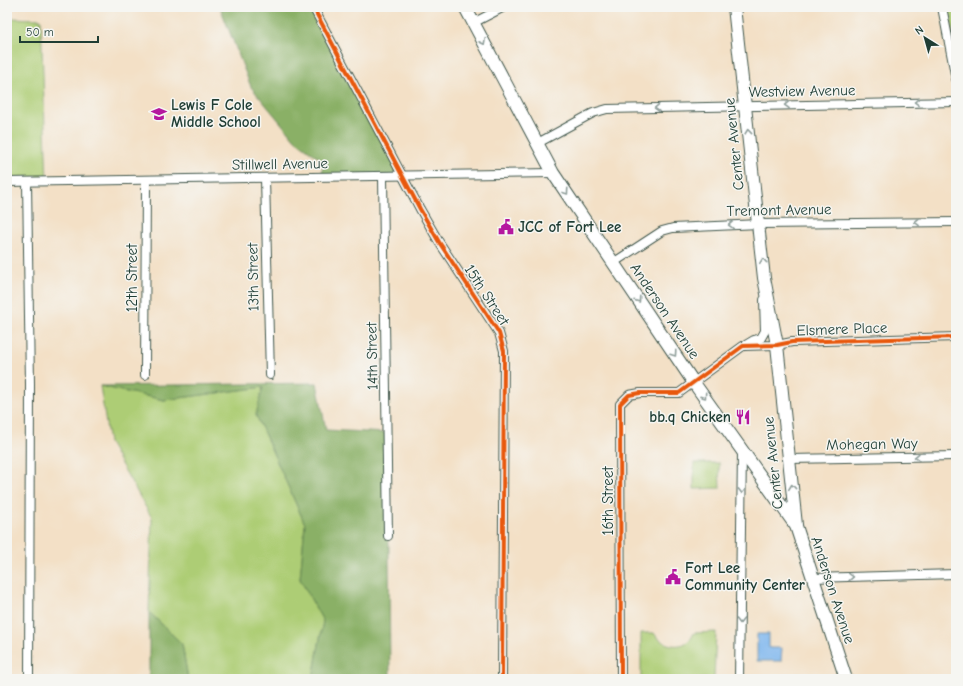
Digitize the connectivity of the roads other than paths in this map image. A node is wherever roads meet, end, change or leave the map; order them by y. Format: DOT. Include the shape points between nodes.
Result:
graph roads {
  1 [pos="314,7"];
  2 [pos="465,7"];
  3 [pos="504,7"];
  4 [pos="734,7"];
  5 [pos="942,7"];
  6 [pos="473,23"];
  7 [pos="956,79"];
  8 [pos="956,102"];
  9 [pos="746,106"];
  10 [pos="536,144"];
  11 [pos="553,173"];
  12 [pos="383,176"];
  13 [pos="402,176"];
  14 [pos="265,178"];
  15 [pos="146,180"];
  16 [pos="7,182"];
  17 [pos="27,182"];
  18 [pos="956,222"];
  19 [pos="759,224"];
  20 [pos="613,263"];
  21 [pos="764,278"];
  22 [pos="956,337"];
  23 [pos="777,345"];
  24 [pos="743,346"];
  25 [pos="145,375"];
  26 [pos="270,375"];
  27 [pos="694,383"];
  28 [pos="742,452"];
  29 [pos="956,456"];
  30 [pos="789,460"];
  31 [pos="796,526"];
  32 [pos="388,536"];
  33 [pos="956,574"];
  34 [pos="812,578"];
  35 [pos="28,679"];
  36 [pos="502,679"];
  37 [pos="621,679"];
  38 [pos="739,679"];
  39 [pos="846,679"];
  1 -- 13 [label="street, 15th Street"];
  2 -- 6 [label="main road, Anderson Avenue"];
  3 -- 6 [label="street"];
  4 -- 9 [label="main road, Center Avenue"];
  5 -- 7 [label="street"];
  6 -- 10 [label="main road, Anderson Avenue, one-way"];
  8 -- 9 [label="street, Westview Avenue, one-way"];
  9 -- 10 [label="street, Westview Avenue, one-way" via="607,110 593,113"];
  19 -- 9 [label="main road, Center Avenue, one-way"];
  10 -- 11 [label="main road, Anderson Avenue"];
  11 -- 13 [label="street, Stillwell Avenue"];
  11 -- 20 [label="main road, Anderson Avenue, one-way"];
  12 -- 13 [label="street, Stillwell Avenue"];
  12 -- 14 [label="street, Stillwell Avenue"];
  12 -- 32 [label="street, 14th Street"];
  13 -- 36 [label="street, 15th Street" via="439,242 499,333 504,351"];
  14 -- 15 [label="street, Stillwell Avenue"];
  14 -- 26 [label="street, 13th Street"];
  15 -- 17 [label="street, Stillwell Avenue"];
  15 -- 25 [label="street, 12th Street"];
  16 -- 17 [label="street, Stillwell Avenue"];
  17 -- 35 [label="street" via="30,350"];
  18 -- 19 [label="street, Tremont Avenue, one-way"];
  19 -- 20 [label="street, Tremont Avenue, one-way" via="673,228 662,231"];
  21 -- 19 [label="main road, Center Avenue, one-way"];
  20 -- 27 [label="main road, Anderson Avenue, one-way"];
  21 -- 23 [label="main road, Center Avenue"];
  21 -- 24 [label="street, Center Avenue" via="765,331 761,338"];
  22 -- 23 [label="street, Elsmere Place" via="792,342"];
  23 -- 24 [label="street, Elsmere Place"];
  23 -- 30 [label="main road, Center Avenue"];
  24 -- 27 [label="street"];
  27 -- 28 [label="main road, Anderson Avenue, one-way"];
  27 -- 37 [label="street, 16th Street" via="679,393 640,393 629,396 620,404"];
  28 -- 31 [label="main road, Anderson Avenue"];
  28 -- 38 [label="street, one-way"];
  29 -- 30 [label="street, Mohegan Way, one-way"];
  31 -- 30 [label="main road, Center Avenue, one-way"];
  31 -- 34 [label="main road, Anderson Avenue"];
  34 -- 33 [label="street, one-way"];
  34 -- 39 [label="main road, Anderson Avenue"];
}
